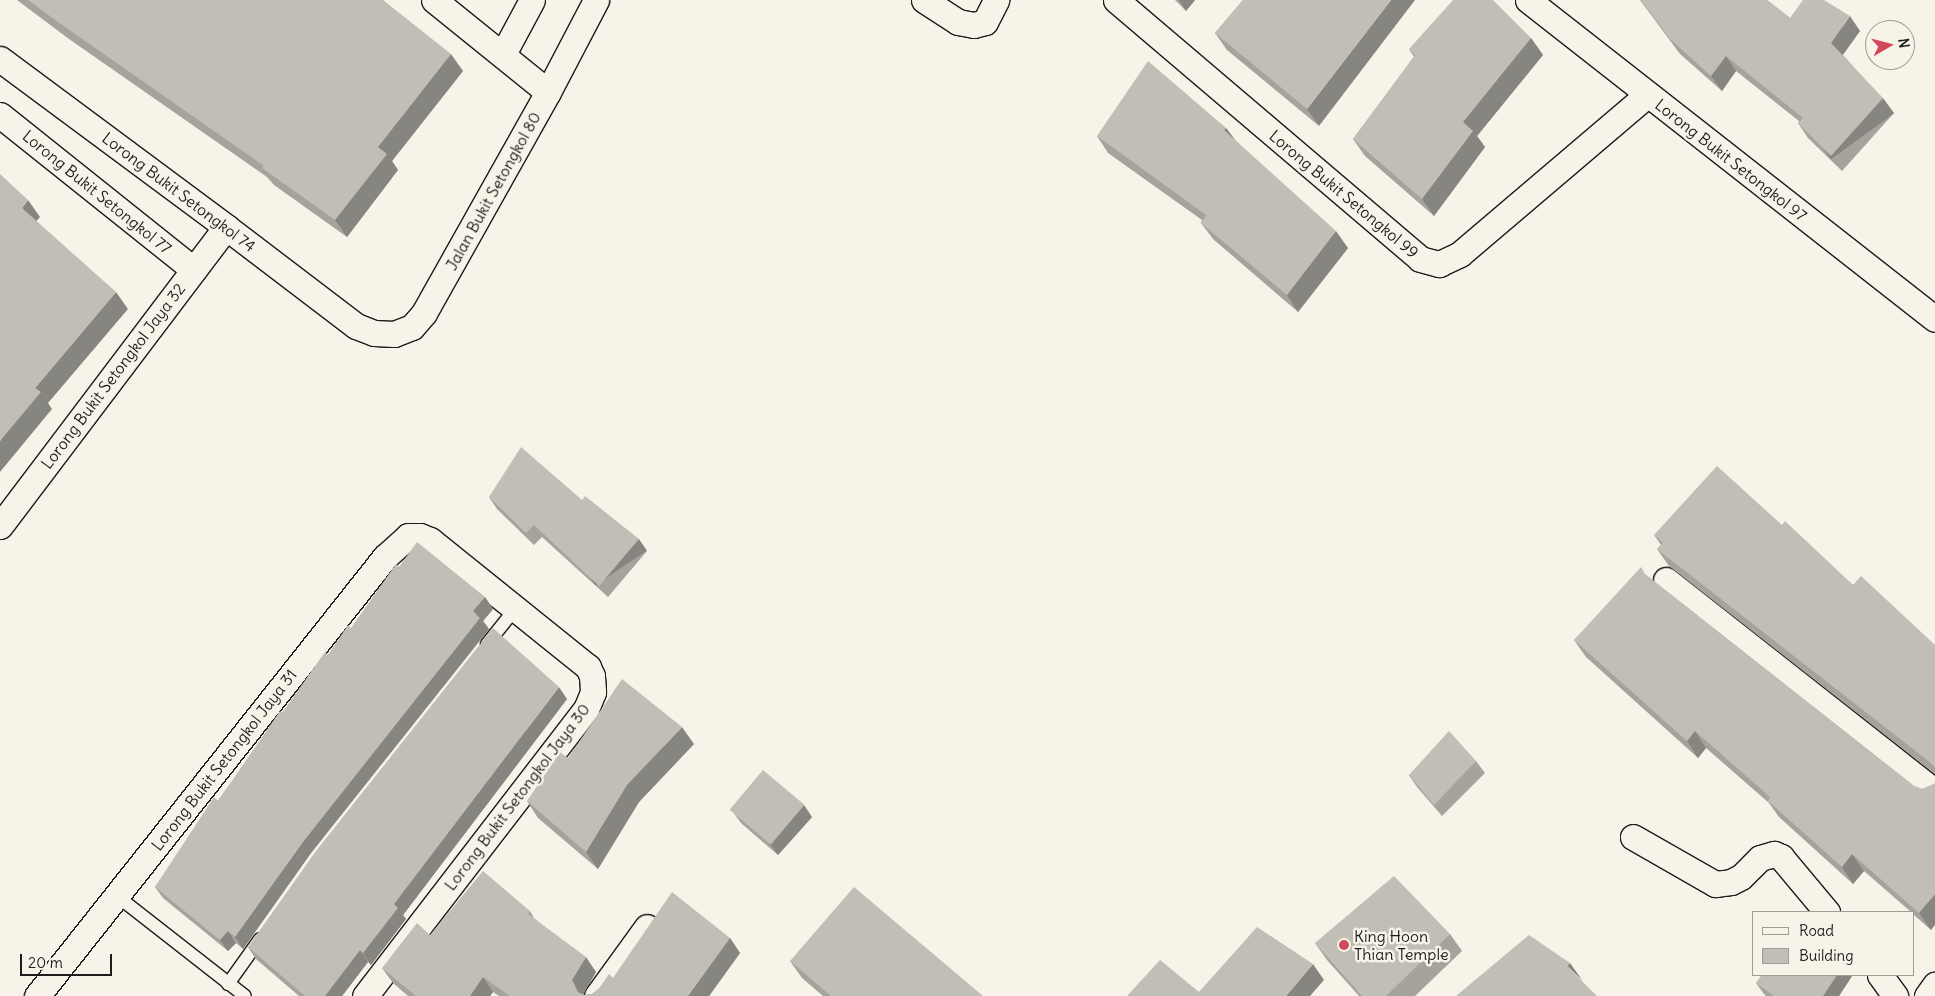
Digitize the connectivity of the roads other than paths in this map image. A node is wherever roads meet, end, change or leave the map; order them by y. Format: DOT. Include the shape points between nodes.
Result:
graph roads {
  1 [pos="434,0"];
  2 [pos="532,0"];
  3 [pos="596,0"];
  4 [pos="924,0"];
  5 [pos="996,0"];
  6 [pos="1116,0"];
  7 [pos="1528,0"];
  8 [pos="504,54"];
  9 [pos="0,59"];
  10 [pos="548,92"];
  11 [pos="1647,95"];
  12 [pos="0,115"];
  13 [pos="226,227"];
  14 [pos="194,270"];
  15 [pos="1935,319"];
  16 [pos="356,326"];
  17 [pos="0,526"];
  18 [pos="420,536"];
  19 [pos="1666,580"];
  20 [pos="515,609"];
  21 [pos="478,656"];
  22 [pos="1935,792"];
  23 [pos="1633,837"];
  24 [pos="117,896"];
  25 [pos="1826,911"];
  26 [pos="647,927"];
  27 [pos="267,929"];
  28 [pos="1881,976"];
  29 [pos="228,984"];
  30 [pos="1935,985"];
  31 [pos="37,996"];
  32 [pos="244,996"];
  33 [pos="365,996"];
  34 [pos="597,996"];
  35 [pos="1895,996"];
  36 [pos="1927,996"];
  1 -- 8 [label="street"];
  2 -- 8 [label="street"];
  3 -- 10 [label="street, Jalan Bukit Setongkol 80"];
  4 -- 5 [label="street" via="958,22 974,25 985,22"];
  6 -- 11 [label="street, Lorong Bukit Setongkol 99" via="1420,259 1439,264 1460,254"];
  7 -- 11 [label="street, Lorong Bukit Setongkol 97"];
  8 -- 10 [label="street"];
  9 -- 13 [label="street, Lorong Bukit Setongkol 74"];
  10 -- 16 [label="street, Jalan Bukit Setongkol 80" via="424,312 412,327 394,334 374,333"];
  11 -- 15 [label="street, Lorong Bukit Setongkol 97"];
  12 -- 14 [label="street, Lorong Bukit Setongkol 77"];
  13 -- 14 [label="street, Lorong Bukit Setongkol Jaya 32"];
  13 -- 16 [label="street, Lorong Bukit Setongkol 74"];
  14 -- 17 [label="street, Lorong Bukit Setongkol Jaya 32"];
  18 -- 20 [label="street, Lorong Bukit Setongkol Jaya 30" via="430,540"];
  18 -- 24 [label="street, Lorong Bukit Setongkol Jaya 31" via="408,536 385,557"];
  19 -- 22 [label="street"];
  20 -- 21 [label="lane"];
  20 -- 33 [label="street, Lorong Bukit Setongkol Jaya 30" via="588,667 593,692 590,702"];
  23 -- 25 [label="street" via="1715,884 1741,877 1760,858 1774,854 1781,857"];
  24 -- 29 [label="lane"];
  24 -- 31 [label="street, Lorong Bukit Setongkol Jaya 31"];
  26 -- 34 [label="street"];
  27 -- 29 [label="lane"];
  28 -- 35 [label="street"];
  29 -- 32 [label="lane"];
  30 -- 36 [label="street"];
}
